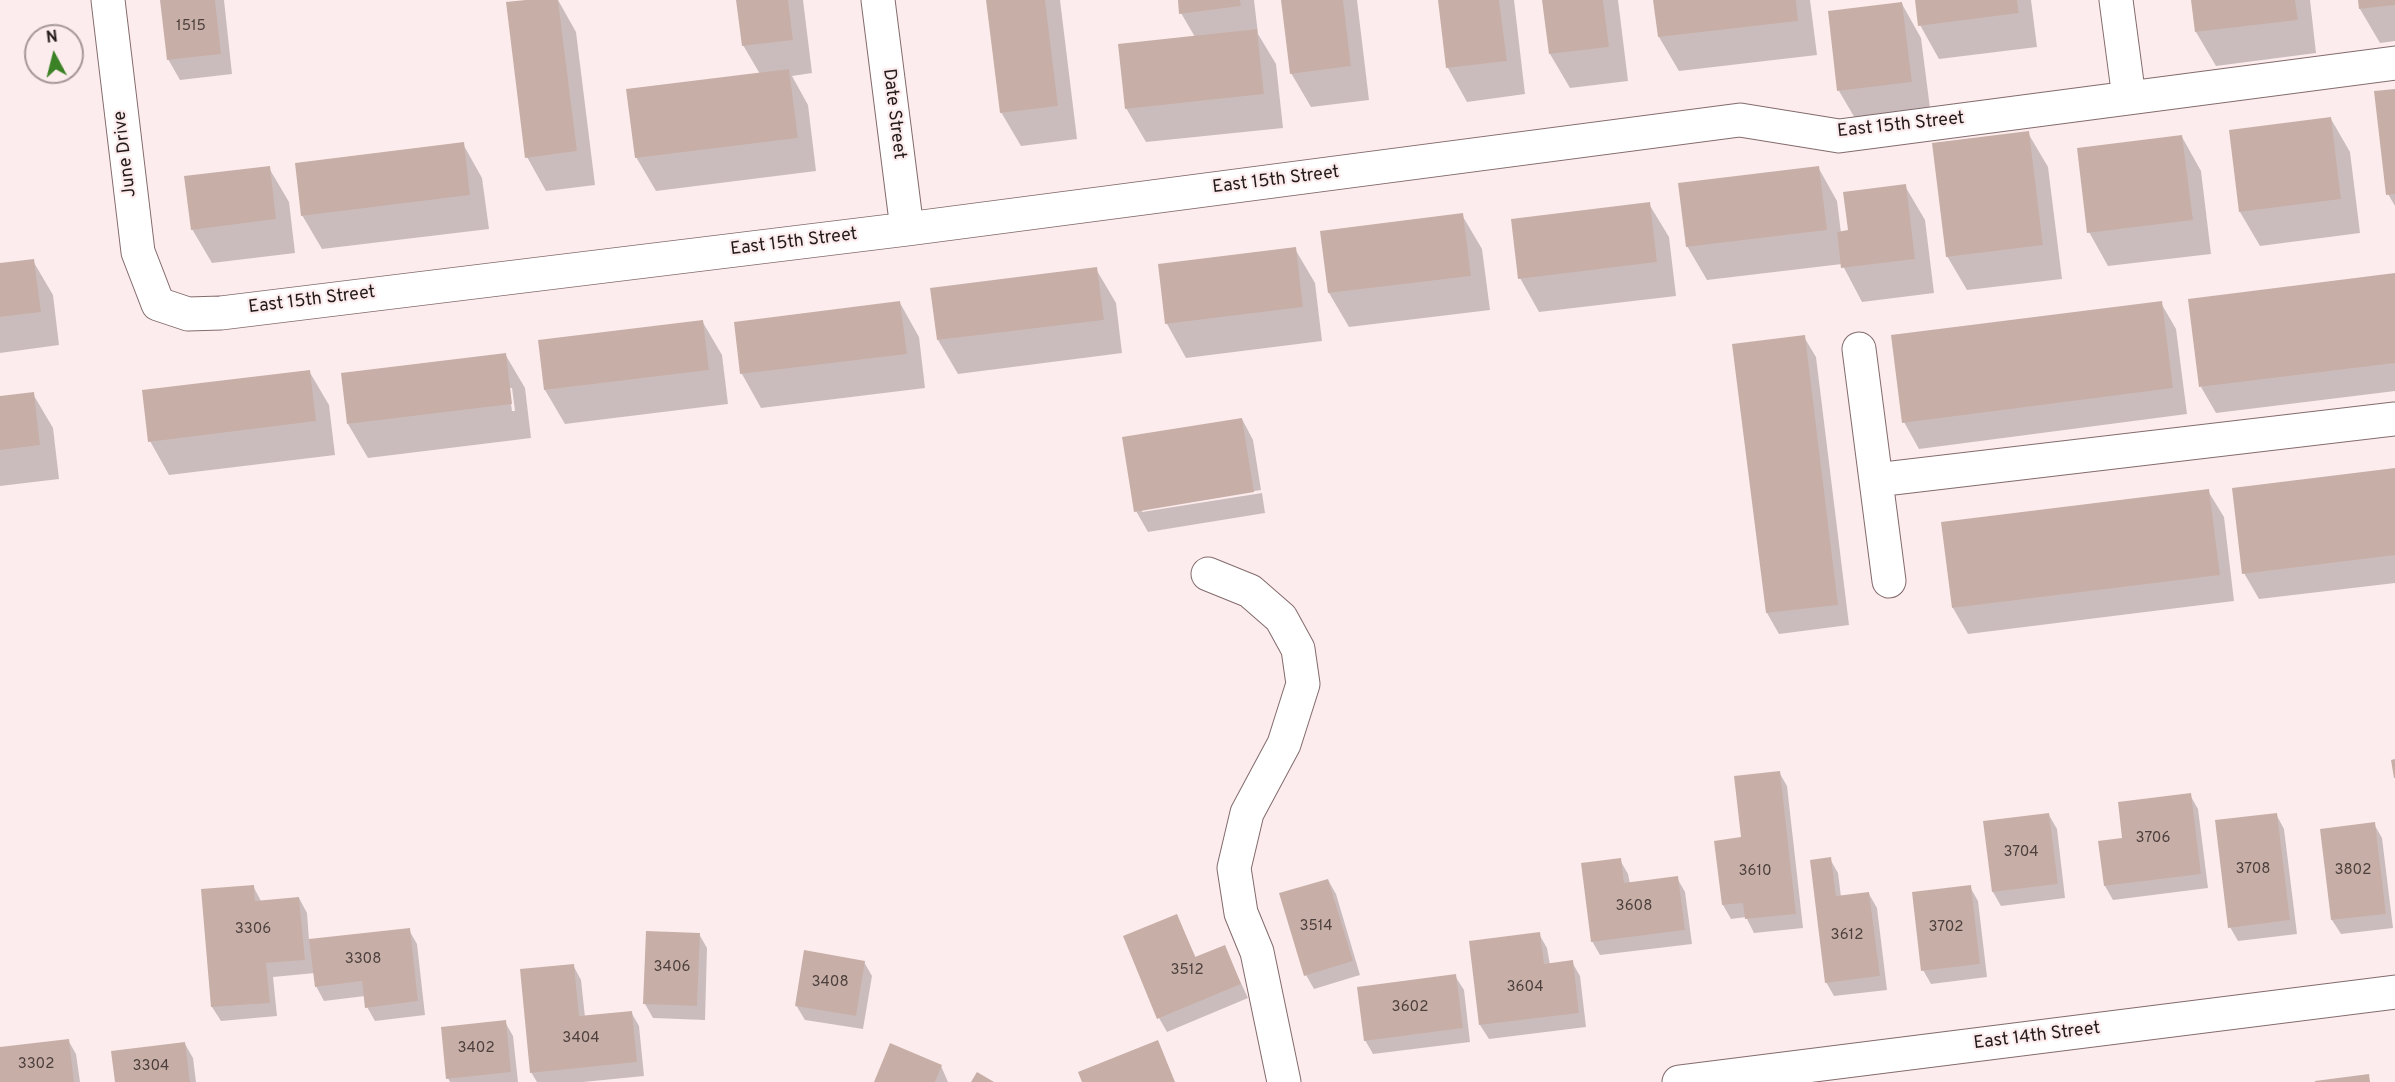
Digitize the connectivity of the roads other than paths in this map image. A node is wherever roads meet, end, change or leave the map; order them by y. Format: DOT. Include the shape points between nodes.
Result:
graph roads {
  1 [pos="108,0"];
  2 [pos="878,0"];
  3 [pos="2116,0"];
  4 [pos="2395,63"];
  5 [pos="2129,98"];
  6 [pos="907,229"];
  7 [pos="158,304"];
  8 [pos="1859,349"];
  9 [pos="2395,419"];
  10 [pos="1876,480"];
  11 [pos="1208,574"];
  12 [pos="1889,581"];
  13 [pos="2395,992"];
  14 [pos="1284,1082"];
  15 [pos="1679,1082"];
  1 -- 7 [label="street, June Drive" via="138,252"];
  2 -- 6 [label="street, Date Street"];
  3 -- 5 [label="street"];
  4 -- 5 [label="street, East 15th Street"];
  5 -- 6 [label="street, East 15th Street" via="1839,135 1740,120"];
  6 -- 7 [label="street, East 15th Street" via="221,312 188,314"];
  8 -- 10 [label="street"];
  9 -- 10 [label="street"];
  10 -- 12 [label="street"];
  11 -- 14 [label="street" via="1250,591 1281,618 1298,649 1302,672 1303,684 1284,744 1247,813 1234,868 1240,913 1257,952"];
  13 -- 15 [label="street, East 14th Street"];
}
